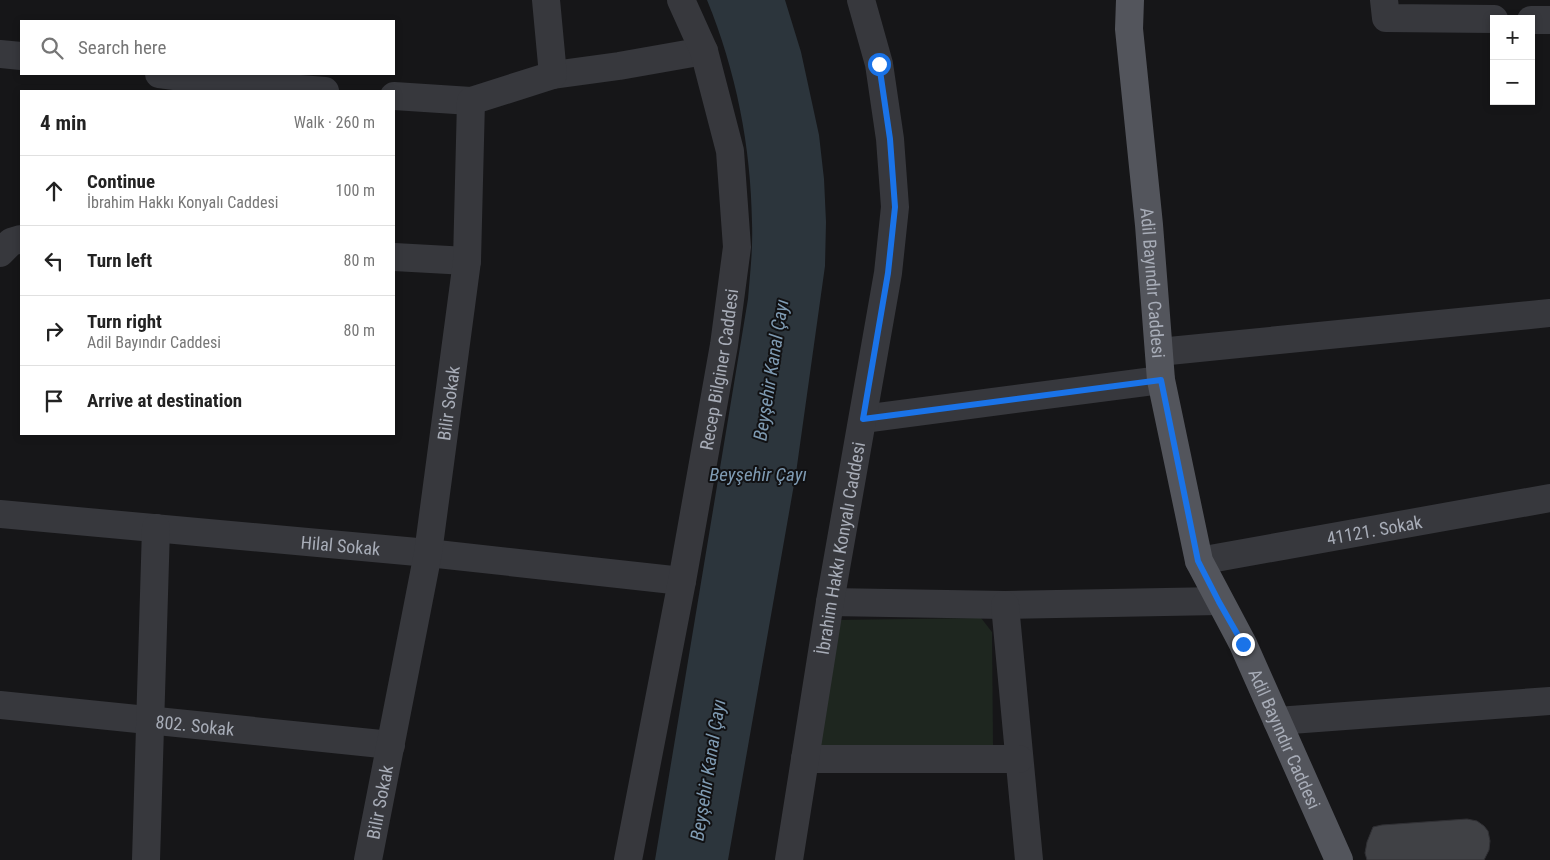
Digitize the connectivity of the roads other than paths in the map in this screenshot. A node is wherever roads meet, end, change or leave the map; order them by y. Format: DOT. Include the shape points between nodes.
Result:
graph roads {
  1 [pos="546,0"];
  2 [pos="681,0"];
  3 [pos="861,0"];
  4 [pos="1130,0"];
  5 [pos="1384,0"];
  6 [pos="1490,19"];
  7 [pos="1535,20"];
  8 [pos="1550,20"];
  9 [pos="704,51"];
  10 [pos="0,54"];
  11 [pos="20,56"];
  12 [pos="167,75"];
  13 [pos="553,75"];
  14 [pos="312,90"];
  15 [pos="395,96"];
  16 [pos="471,101"];
  17 [pos="20,239"];
  18 [pos="0,253"];
  19 [pos="395,256"];
  20 [pos="467,261"];
  21 [pos="1550,314"];
  22 [pos="1159,352"];
  23 [pos="1161,380"];
  24 [pos="863,419"];
  25 [pos="1550,498"];
  26 [pos="0,514"];
  27 [pos="156,528"];
  28 [pos="428,552"];
  29 [pos="1198,561"];
  30 [pos="682,580"];
  31 [pos="830,602"];
  32 [pos="1219,602"];
  33 [pos="1005,605"];
  34 [pos="1550,701"];
  35 [pos="0,705"];
  36 [pos="150,720"];
  37 [pos="1277,721"];
  38 [pos="391,745"];
  39 [pos="804,759"];
  40 [pos="1019,759"];
  41 [pos="146,860"];
  42 [pos="368,860"];
  43 [pos="628,860"];
  44 [pos="789,860"];
  45 [pos="1029,860"];
  46 [pos="1339,860"];
  1 -- 13 [label="street"];
  2 -- 9 [label="street, Recep Bilginer Caddesi"];
  3 -- 24 [label="street, İbrahim Hakkı Konyalı Caddesi" via="879,64 890,139 895,207 888,273"];
  4 -- 22 [label="main road, Adil Bayındır Caddesi" via="1129,30"];
  5 -- 6 [label="street" via="1386,18"];
  7 -- 8 [label="street"];
  9 -- 13 [label="street"];
  9 -- 30 [label="street, Recep Bilginer Caddesi" via="730,151 737,247 724,345"];
  10 -- 11 [label="street"];
  12 -- 14 [label="street"];
  13 -- 16 [label="street"];
  15 -- 16 [label="street"];
  16 -- 20 [label="street, Bilir Sokak"];
  17 -- 18 [label="street" via="11,242"];
  19 -- 20 [label="street"];
  20 -- 28 [label="street, Bilir Sokak"];
  21 -- 22 [label="street"];
  22 -- 23 [label="main road, Adil Bayındır Caddesi"];
  23 -- 24 [label="street"];
  23 -- 29 [label="main road, Adil Bayındır Caddesi"];
  24 -- 31 [label="street, İbrahim Hakkı Konyalı Caddesi"];
  25 -- 29 [label="street, 41121. Sokak"];
  26 -- 27 [label="street, Hilal Sokak"];
  27 -- 28 [label="street, Hilal Sokak"];
  27 -- 36 [label="street"];
  28 -- 30 [label="street, Hilal Sokak"];
  28 -- 38 [label="street, Bilir Sokak"];
  29 -- 32 [label="main road, Adil Bayındır Caddesi"];
  30 -- 43 [label="street, Recep Bilginer Caddesi"];
  31 -- 33 [label="street"];
  31 -- 39 [label="street, İbrahim Hakkı Konyalı Caddesi"];
  32 -- 33 [label="street"];
  32 -- 37 [label="main road, Adil Bayındır Caddesi" via="1243,644"];
  33 -- 40 [label="street"];
  34 -- 37 [label="street"];
  35 -- 36 [label="street, 802. Sokak"];
  36 -- 38 [label="street, 802. Sokak"];
  36 -- 41 [label="street"];
  37 -- 46 [label="main road, Adil Bayındır Caddesi"];
  38 -- 42 [label="street, Bilir Sokak"];
  39 -- 40 [label="street"];
  39 -- 44 [label="street, İbrahim Hakkı Konyalı Caddesi"];
  40 -- 45 [label="street"];
}
